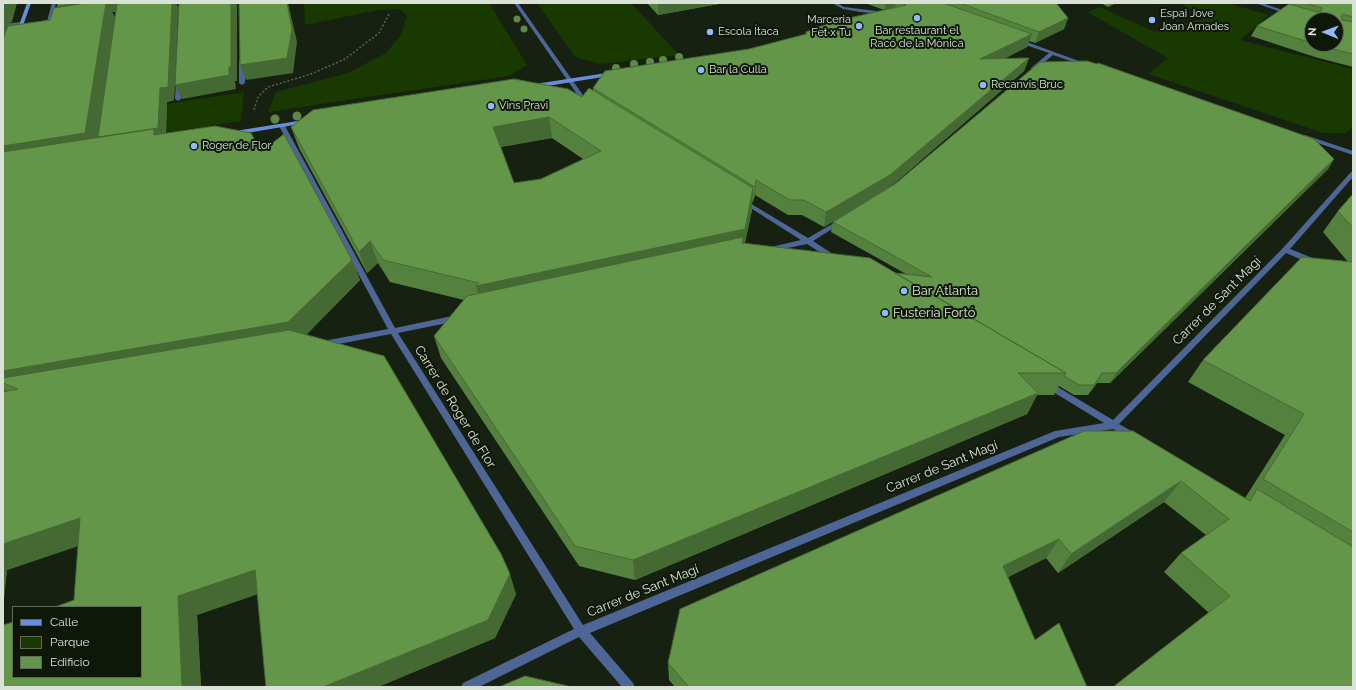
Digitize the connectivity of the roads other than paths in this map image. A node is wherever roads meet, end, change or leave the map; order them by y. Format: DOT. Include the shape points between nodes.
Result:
graph roads {
  1 [pos="29,3"];
  2 [pos="54,3"];
  3 [pos="516,3"];
  4 [pos="834,3"];
  5 [pos="1257,3"];
  6 [pos="891,11"];
  7 [pos="885,13"];
  8 [pos="1298,16"];
  9 [pos="870,17"];
  10 [pos="22,23"];
  11 [pos="55,24"];
  12 [pos="3,25"];
  13 [pos="48,25"];
  14 [pos="40,26"];
  15 [pos="26,28"];
  16 [pos="19,29"];
  17 [pos="1015,40"];
  18 [pos="15,43"];
  19 [pos="241,51"];
  20 [pos="1052,53"];
  21 [pos="1097,68"];
  22 [pos="616,73"];
  23 [pos="1028,74"];
  24 [pos="179,76"];
  25 [pos="570,81"];
  26 [pos="242,83"];
  27 [pos="531,87"];
  28 [pos="178,99"];
  29 [pos="597,107"];
  30 [pos="313,121"];
  31 [pos="282,126"];
  32 [pos="232,134"];
  33 [pos="1300,135"];
  34 [pos="1353,153"];
  35 [pos="1353,173"];
  36 [pos="735,195"];
  37 [pos="846,218"];
  38 [pos="808,241"];
  39 [pos="1285,250"];
  40 [pos="761,251"];
  41 [pos="842,262"];
  42 [pos="1319,265"];
  43 [pos="462,316"];
  44 [pos="393,332"];
  45 [pos="315,345"];
  46 [pos="1039,380"];
  47 [pos="1114,424"];
  48 [pos="1140,441"];
  49 [pos="581,631"];
  50 [pos="467,687"];
  51 [pos="629,687"];
  1 -- 10 [label="street"];
  2 -- 13 [label="street"];
  3 -- 25 [label="street"];
  4 -- 7 [label="street" via="860,12"];
  5 -- 8 [label="street"];
  6 -- 7 [label="street"];
  7 -- 9 [label="street"];
  10 -- 12 [label="street"];
  10 -- 16 [label="street"];
  11 -- 13 [label="street"];
  13 -- 14 [label="street"];
  15 -- 16 [label="street"];
  16 -- 18 [label="street"];
  17 -- 20 [label="street"];
  19 -- 26 [label="street"];
  20 -- 21 [label="street"];
  20 -- 23 [label="street"];
  22 -- 25 [label="street"];
  24 -- 28 [label="street"];
  25 -- 27 [label="street"];
  25 -- 29 [label="street" via="583,99"];
  30 -- 31 [label="street"];
  31 -- 32 [label="street"];
  31 -- 44 [label="street, Carrer de Roger de Flor"];
  33 -- 34 [label="street"];
  35 -- 39 [label="street, Carrer de Sant Magí"];
  36 -- 38 [label="street"];
  37 -- 38 [label="street"];
  38 -- 40 [label="street"];
  38 -- 41 [label="street"];
  39 -- 42 [label="street"];
  39 -- 47 [label="street, Carrer de Sant Magí"];
  43 -- 44 [label="street"];
  44 -- 45 [label="street"];
  44 -- 49 [label="street, Carrer de Roger de Flor"];
  46 -- 47 [label="street"];
  47 -- 48 [label="street"];
  47 -- 49 [label="street, Carrer de Sant Magí" via="1058,434"];
  49 -- 50 [label="street, Carrer de Sant Magí"];
  49 -- 51 [label="street, Carrer de Roger de Flor"];
}
